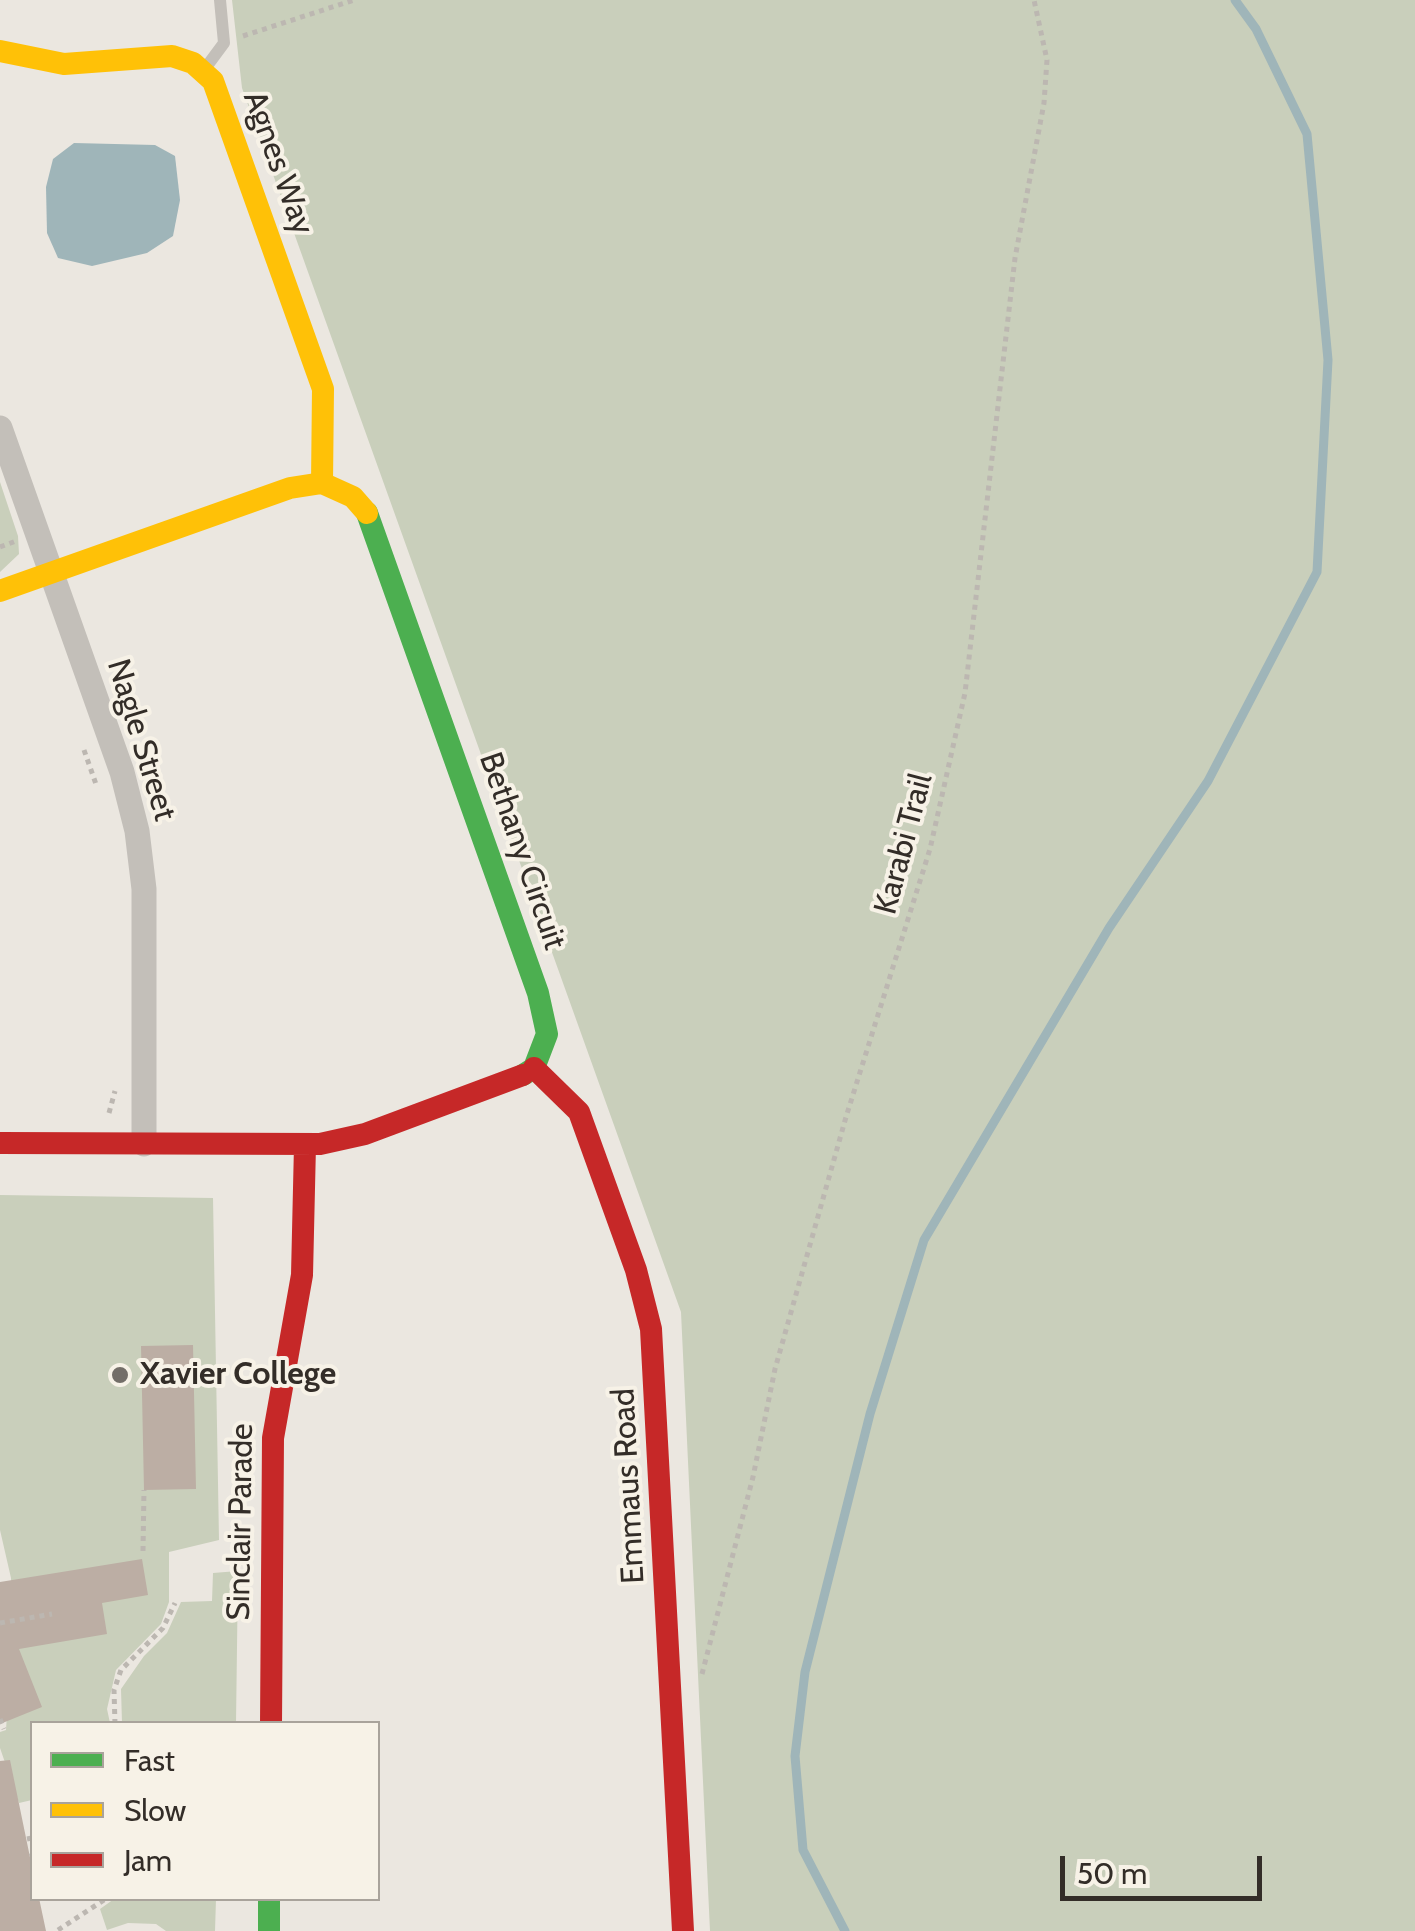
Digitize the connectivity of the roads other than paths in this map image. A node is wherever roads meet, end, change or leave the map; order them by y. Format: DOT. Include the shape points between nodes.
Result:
graph roads {
  1 [pos="220,0"];
  2 [pos="0,52"];
  3 [pos="204,70"];
  4 [pos="0,428"];
  5 [pos="322,483"];
  6 [pos="51,574"];
  7 [pos="0,592"];
  8 [pos="534,1068"];
  9 [pos="0,1143"];
  10 [pos="144,1144"];
  11 [pos="306,1145"];
  12 [pos="271,1721"];
  13 [pos="269,1901"];
  14 [pos="269,1931"];
  15 [pos="683,1931"];
  1 -- 3 [label="lane" via="224,43"];
  2 -- 3 [label="street, Agnes Way" via="64,64 172,56"];
  3 -- 5 [label="street, Agnes Way" via="219,92 318,372 326,406"];
  4 -- 6 [label="street, Nagle Street"];
  5 -- 6 [label="street" via="290,488"];
  5 -- 8 [label="street, Bethany Circuit" via="353,496 377,539 546,1020"];
  6 -- 7 [label="street"];
  6 -- 10 [label="street, Nagle Street" via="122,772 142,858"];
  8 -- 11 [label="street" via="396,1124"];
  8 -- 15 [label="street, Emmaus Road" via="578,1112 651,1329"];
  9 -- 10 [label="street"];
  10 -- 11 [label="street"];
  11 -- 12 [label="street, Sinclair Parade" via="302,1275 273,1438"];
  13 -- 14 [label="street"];
}
